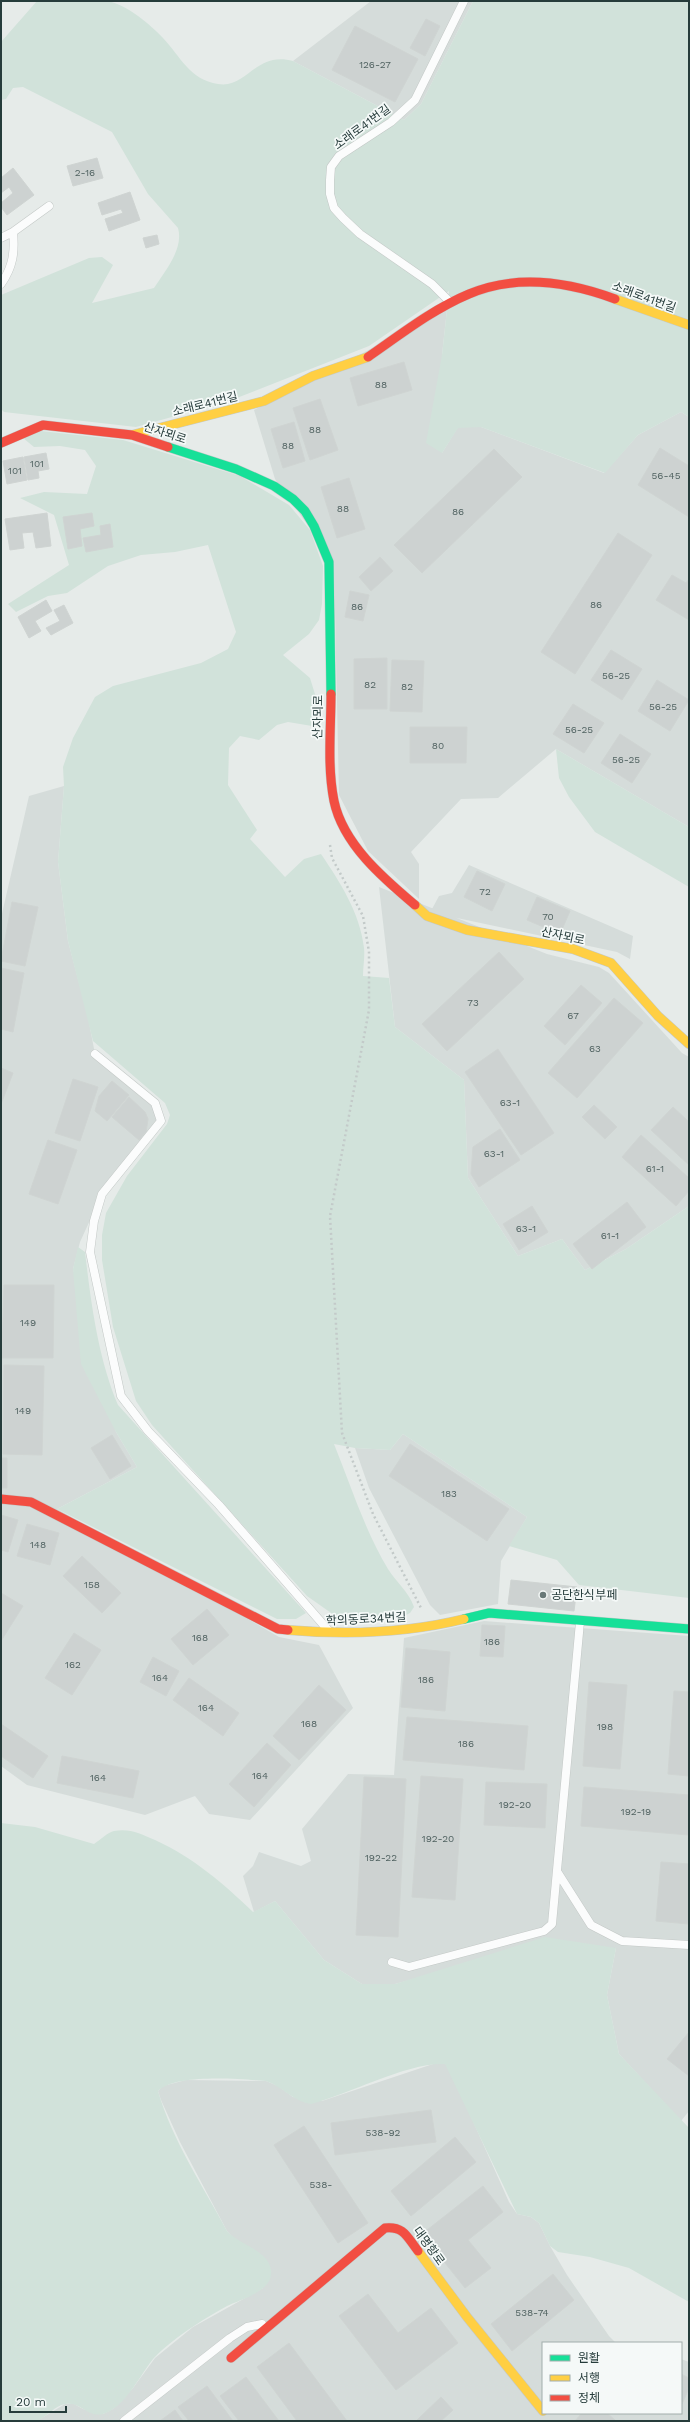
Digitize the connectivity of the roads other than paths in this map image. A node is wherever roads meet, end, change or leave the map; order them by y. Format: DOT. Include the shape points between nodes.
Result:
graph roads {
  1 [pos="464,1"];
  2 [pos="49,206"];
  3 [pos="13,232"];
  4 [pos="1,238"];
  5 [pos="1,284"];
  6 [pos="451,302"];
  7 [pos="689,325"];
  8 [pos="132,435"];
  9 [pos="1,443"];
  10 [pos="689,1044"];
  11 [pos="95,1054"];
  12 [pos="1,1499"];
  13 [pos="580,1621"];
  14 [pos="689,1630"];
  15 [pos="331,1634"];
  16 [pos="558,1873"];
  17 [pos="689,1945"];
  18 [pos="392,1962"];
  19 [pos="271,2324"];
  20 [pos="231,2358"];
  21 [pos="542,2411"];
  22 [pos="124,2421"];
  1 -- 6 [label="lane, 소래로41번길" via="415,100 392,122 339,156 331,167 330,180 334,208 343,218 360,234 432,284"];
  2 -- 3 [label="lane"];
  3 -- 4 [label="lane"];
  3 -- 5 [label="lane" via="15,250 9,273"];
  6 -- 7 [label="street, 소래로41번길" via="496,285 532,282 567,284"];
  6 -- 8 [label="street, 소래로41번길" via="366,358 313,376 264,401"];
  8 -- 9 [label="street, 산자뫼로" via="43,425"];
  8 -- 10 [label="street, 산자뫼로" via="257,478 293,499 305,511 314,526 329,562 331,580 330,745 334,802 341,822 353,842 388,882 427,916 445,924 573,949 611,963 658,1016"];
  11 -- 15 [label="lane" via="155,1103 161,1122 102,1194 94,1221 90,1252 121,1396 148,1431 219,1505"];
  12 -- 15 [label="street, 학의동로34번길" via="31,1502 278,1629"];
  13 -- 14 [label="street, 학의동로34번길"];
  13 -- 15 [label="street, 학의동로34번길" via="489,1613 431,1628"];
  13 -- 16 [label="lane"];
  16 -- 17 [label="lane" via="591,1925 622,1941"];
  16 -- 18 [label="lane" via="552,1924 544,1931 409,1967"];
  19 -- 20 [label="street, 대명항로"];
  19 -- 21 [label="street, 대명항로" via="385,2228 395,2227 403,2231"];
  19 -- 22 [label="lane" via="247,2327 230,2338"];
}
